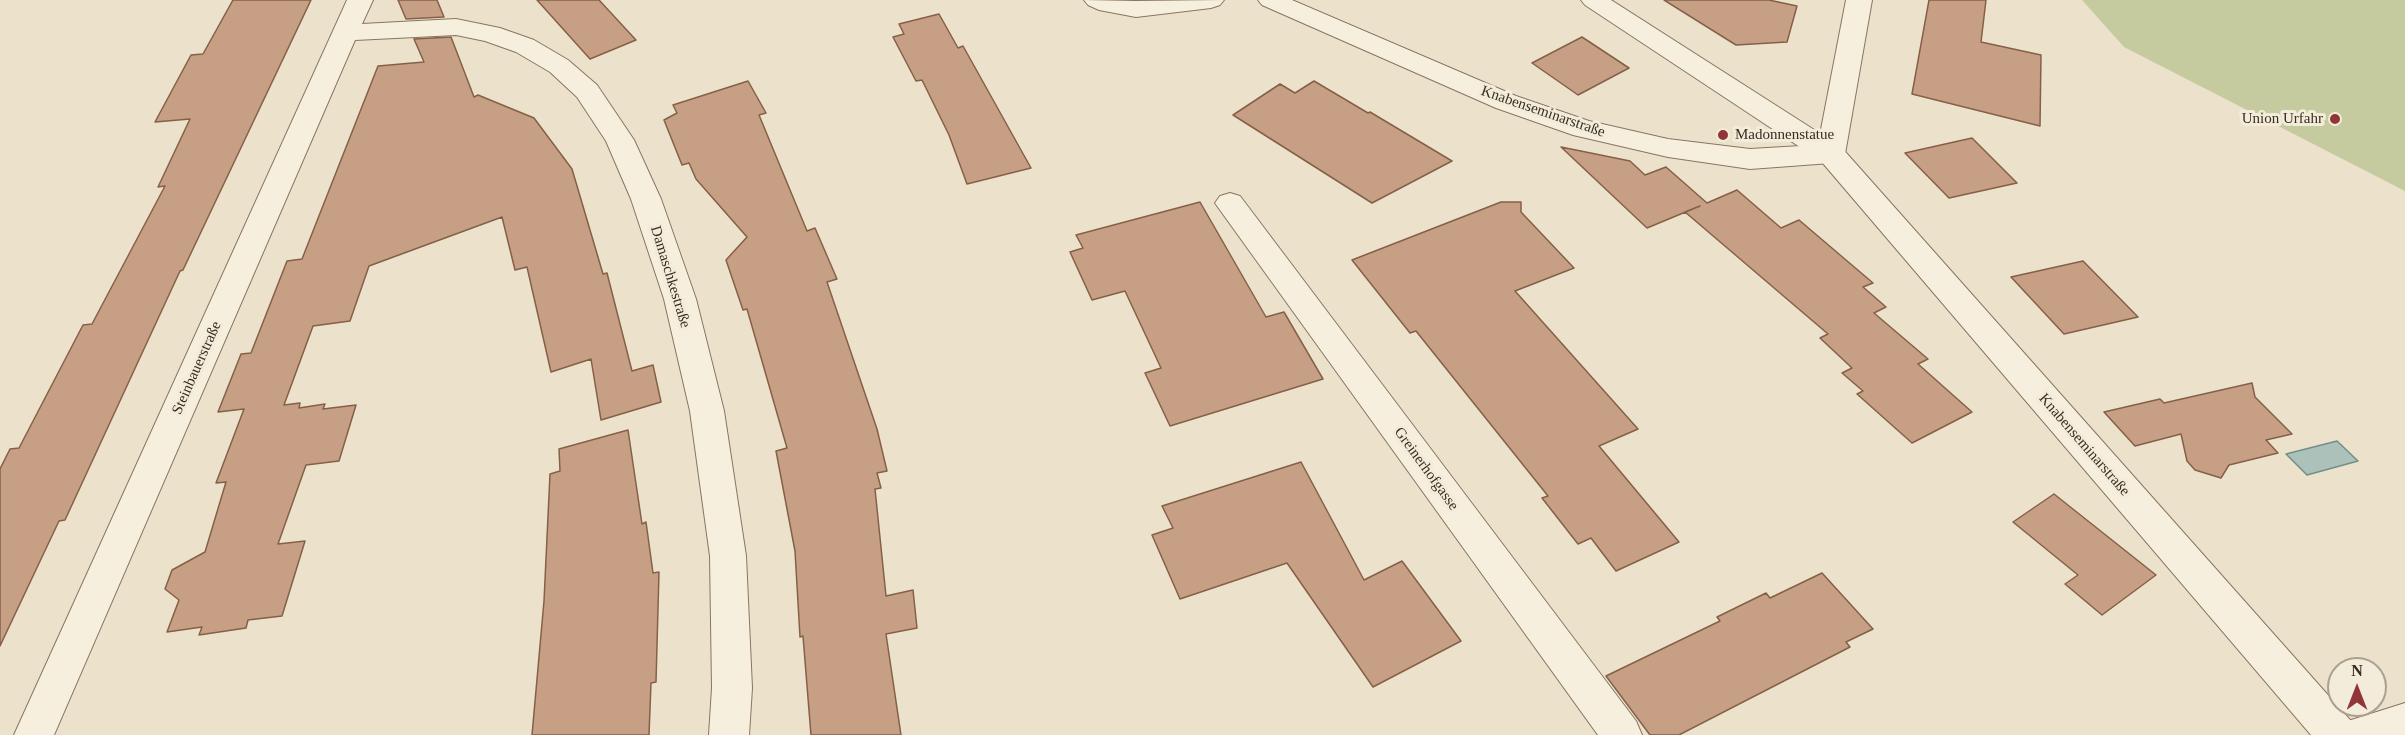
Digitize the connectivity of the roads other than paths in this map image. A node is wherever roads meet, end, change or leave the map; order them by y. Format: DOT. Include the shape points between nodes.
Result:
graph roads {
  1 [pos="360,0"];
  2 [pos="1097,0"];
  3 [pos="1211,0"];
  4 [pos="1271,0"];
  5 [pos="1594,0"];
  6 [pos="1859,0"];
  7 [pos="345,33"];
  8 [pos="1831,154"];
  9 [pos="1230,203"];
  10 [pos="2405,722"];
  11 [pos="34,735"];
  12 [pos="729,735"];
  13 [pos="1622,735"];
  14 [pos="2337,735"];
  15 [pos="2362,735"];
  1 -- 7 [label="street, Steinbauerstraße"];
  2 -- 3 [label="street" via="1136,9"];
  4 -- 8 [label="street, Knabenseminarstraße" via="1506,102 1583,129 1668,148 1750,159"];
  5 -- 8 [label="street, Knabenseminarstraße"];
  6 -- 8 [label="street"];
  7 -- 11 [label="street, Steinbauerstraße"];
  7 -- 12 [label="street, Damaschkestraße" via="456,27 525,46 559,66 587,91 621,140 680,299 707,411 728,556 732,688"];
  8 -- 14 [label="street, Knabenseminarstraße"];
  9 -- 13 [label="street, Greinerhofgasse"];
  10 -- 15 [label="street"];
}
